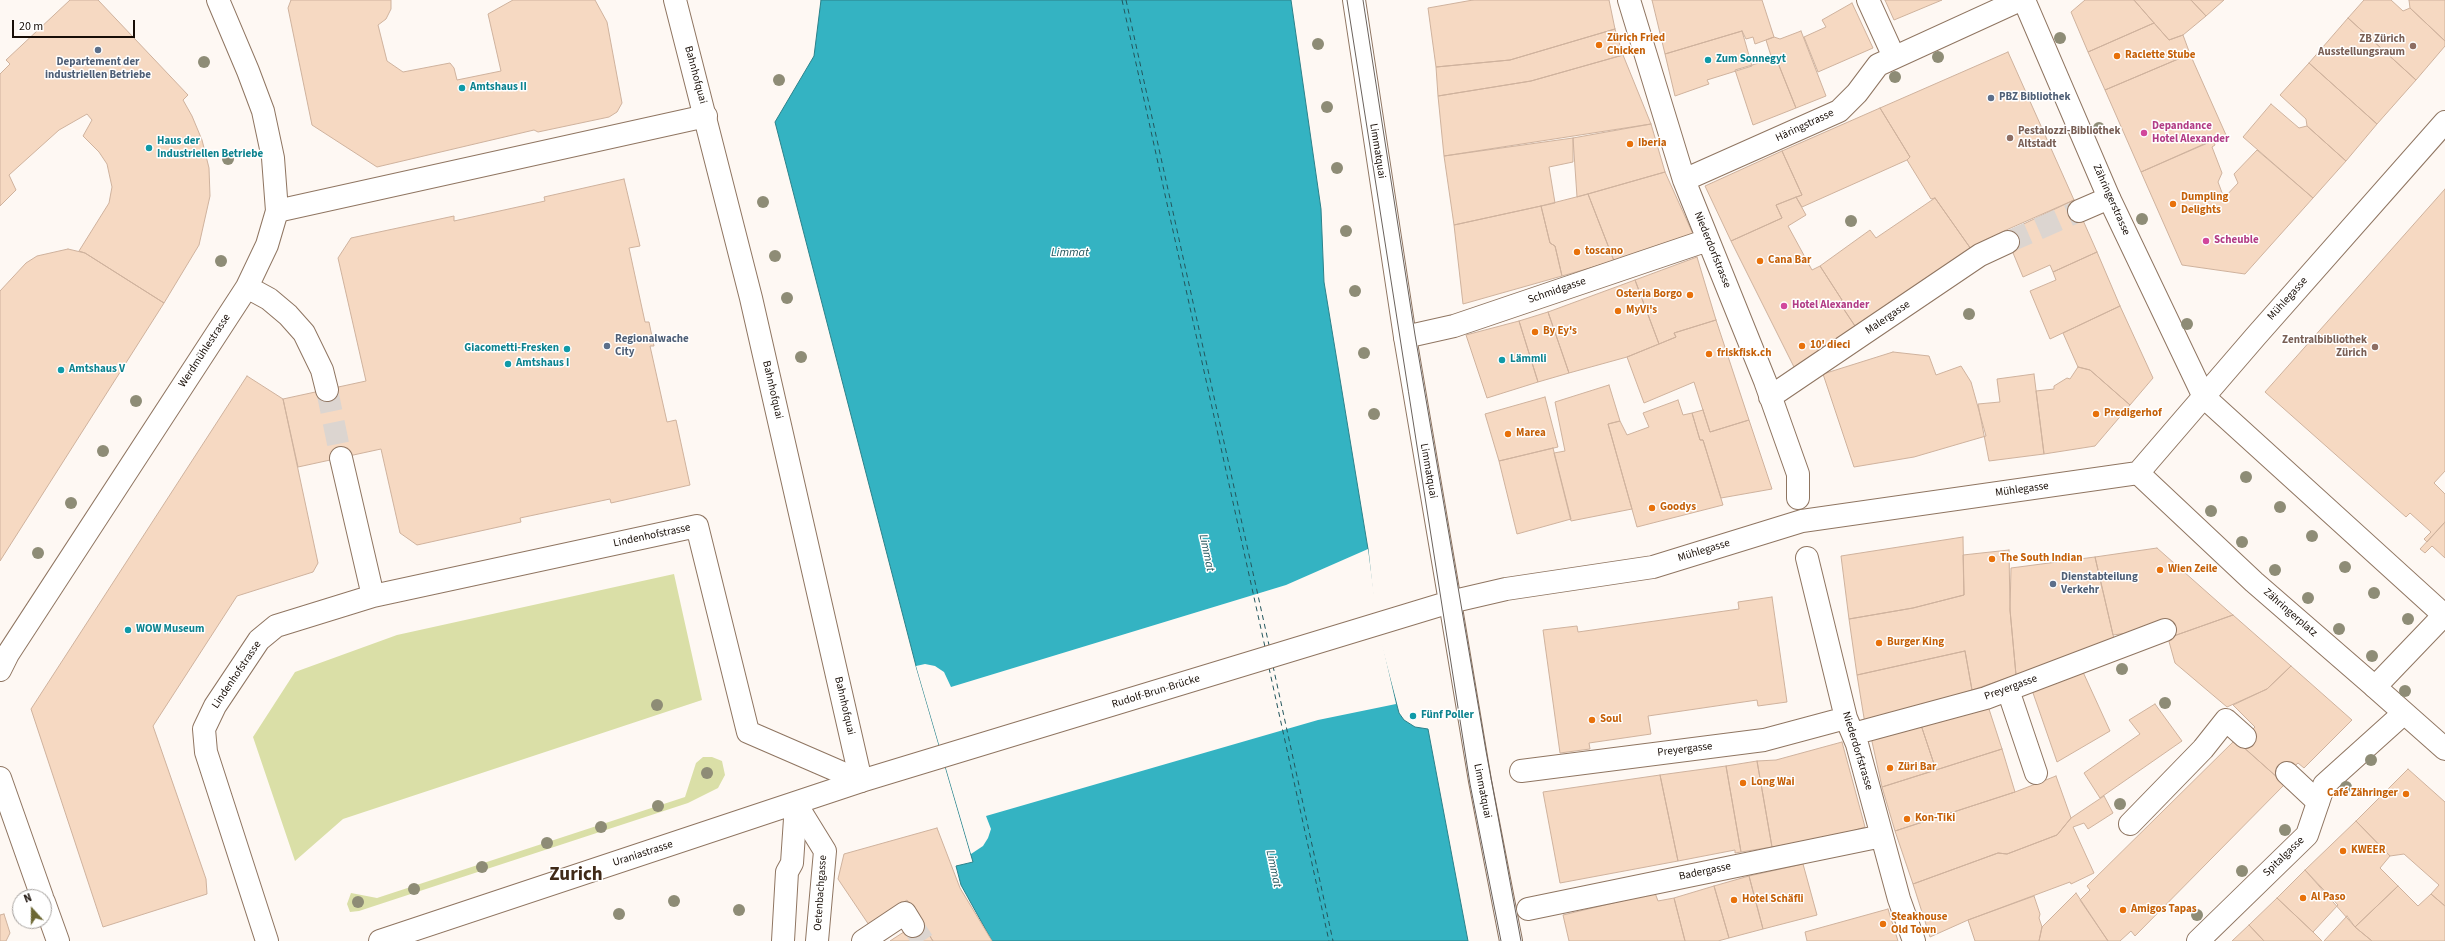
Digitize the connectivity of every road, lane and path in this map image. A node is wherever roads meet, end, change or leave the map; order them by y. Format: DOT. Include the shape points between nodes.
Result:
graph roads {
  1 [pos="218,0"];
  2 [pos="675,0"];
  3 [pos="1354,0"];
  4 [pos="1628,0"];
  5 [pos="1868,0"];
  6 [pos="2020,0"];
  7 [pos="2024,0"];
  8 [pos="1894,57"];
  9 [pos="706,116"];
  10 [pos="2445,122"];
  11 [pos="1684,180"];
  12 [pos="2109,198"];
  13 [pos="277,211"];
  14 [pos="2079,211"];
  15 [pos="1708,240"];
  16 [pos="2008,242"];
  17 [pos="247,287"];
  18 [pos="1406,337"];
  19 [pos="327,390"];
  20 [pos="1770,397"];
  21 [pos="2204,397"];
  22 [pos="342,458"];
  23 [pos="2138,474"];
  24 [pos="1798,498"];
  25 [pos="1807,558"];
  26 [pos="372,596"];
  27 [pos="1450,602"];
  28 [pos="2445,615"];
  29 [pos="2166,630"];
  30 [pos="0,670"];
  31 [pos="2375,686"];
  32 [pos="2008,690"];
  33 [pos="2404,713"];
  34 [pos="1850,726"];
  35 [pos="2245,737"];
  36 [pos="2445,749"];
  37 [pos="1520,771"];
  38 [pos="2036,773"];
  39 [pos="2287,774"];
  40 [pos="0,778"];
  41 [pos="862,781"];
  42 [pos="2318,802"];
  43 [pos="796,804"];
  44 [pos="2130,824"];
  45 [pos="1882,836"];
  46 [pos="39,889"];
  47 [pos="1528,909"];
  48 [pos="52,924"];
  49 [pos="913,926"];
  50 [pos="395,939"];
  51 [pos="58,941"];
  52 [pos="267,941"];
  53 [pos="783,941"];
  54 [pos="817,941"];
  55 [pos="863,941"];
  56 [pos="1511,941"];
  57 [pos="1914,941"];
  58 [pos="2198,941"];
  1 -- 13 [label="street, Werdmühlestrasse" via="232,29 262,111 273,158"];
  2 -- 9 [label="street, Bahnhofquai"];
  3 -- 18 [label="street, Limmatquai"];
  4 -- 11 [label="street, Niederdorfstrasse"];
  5 -- 8 [label="street"];
  6 -- 8 [label="street, Häringstrasse"];
  7 -- 12 [label="street, Zähringerstrasse"];
  8 -- 11 [label="street, Häringstrasse" via="1878,65 1840,111"];
  9 -- 13 [label="street"];
  9 -- 41 [label="street, Bahnhofquai" via="751,298"];
  10 -- 21 [label="street, Mühlegasse"];
  11 -- 15 [label="street, Niederdorfstrasse"];
  12 -- 14 [label="street"];
  12 -- 21 [label="street, Zähringerstrasse"];
  13 -- 17 [label="street, Werdmühlestrasse" via="267,245"];
  15 -- 18 [label="street, Schmidgasse" via="1454,326"];
  15 -- 20 [label="street, Niederdorfstrasse"];
  16 -- 20 [label="street, Malergasse" via="1980,255"];
  17 -- 19 [label="street" via="269,299 288,314 304,333 322,370"];
  17 -- 30 [label="street, Werdmühlestrasse"];
  18 -- 27 [label="street, Limmatquai"];
  20 -- 24 [label="street, Niederdorfstrasse" via="1798,474"];
  21 -- 23 [label="street, Mühlegasse"];
  21 -- 28 [label="street"];
  22 -- 26 [label="street"];
  23 -- 27 [label="street, Mühlegasse" via="1802,521 1653,567 1506,589"];
  23 -- 31 [label="street, Zähringerplatz" via="2254,582"];
  25 -- 34 [label="street, Niederdorfstrasse"];
  26 -- 41 [label="street, Lindenhofstrasse" via="697,526 748,732"];
  26 -- 52 [label="street, Lindenhofstrasse" via="276,626 260,640 215,706 204,729 206,752"];
  27 -- 41 [label="street, Rudolf-Brun-Brücke"];
  27 -- 56 [label="street, Limmatquai" via="1480,781"];
  28 -- 31 [label="street"];
  29 -- 32 [label="street, Preyergasse"];
  31 -- 33 [label="street, Zähringerplatz"];
  32 -- 34 [label="street, Preyergasse" via="1986,698"];
  32 -- 38 [label="street"];
  33 -- 36 [label="street, Zähringerplatz"];
  33 -- 42 [label="street, Spitalgasse" via="2324,785"];
  34 -- 37 [label="street, Preyergasse" via="1764,740"];
  34 -- 45 [label="street, Niederdorfstrasse"];
  35 -- 44 [label="street" via="2226,720 2203,749"];
  39 -- 42 [label="street"];
  40 -- 46 [label="street"];
  41 -- 43 [label="street, Uraniastrasse"];
  42 -- 58 [label="street, Spitalgasse" via="2307,835"];
  43 -- 50 [label="street, Uraniastrasse"];
  43 -- 53 [label="street" via="792,862 787,872"];
  43 -- 54 [label="street, Oetenbachgasse" via="825,851"];
  45 -- 47 [label="street, Badergasse"];
  45 -- 57 [label="street, Niederdorfstrasse" via="1899,899"];
  48 -- 51 [label="street"];
  49 -- 55 [label="street" via="905,913"];
}
